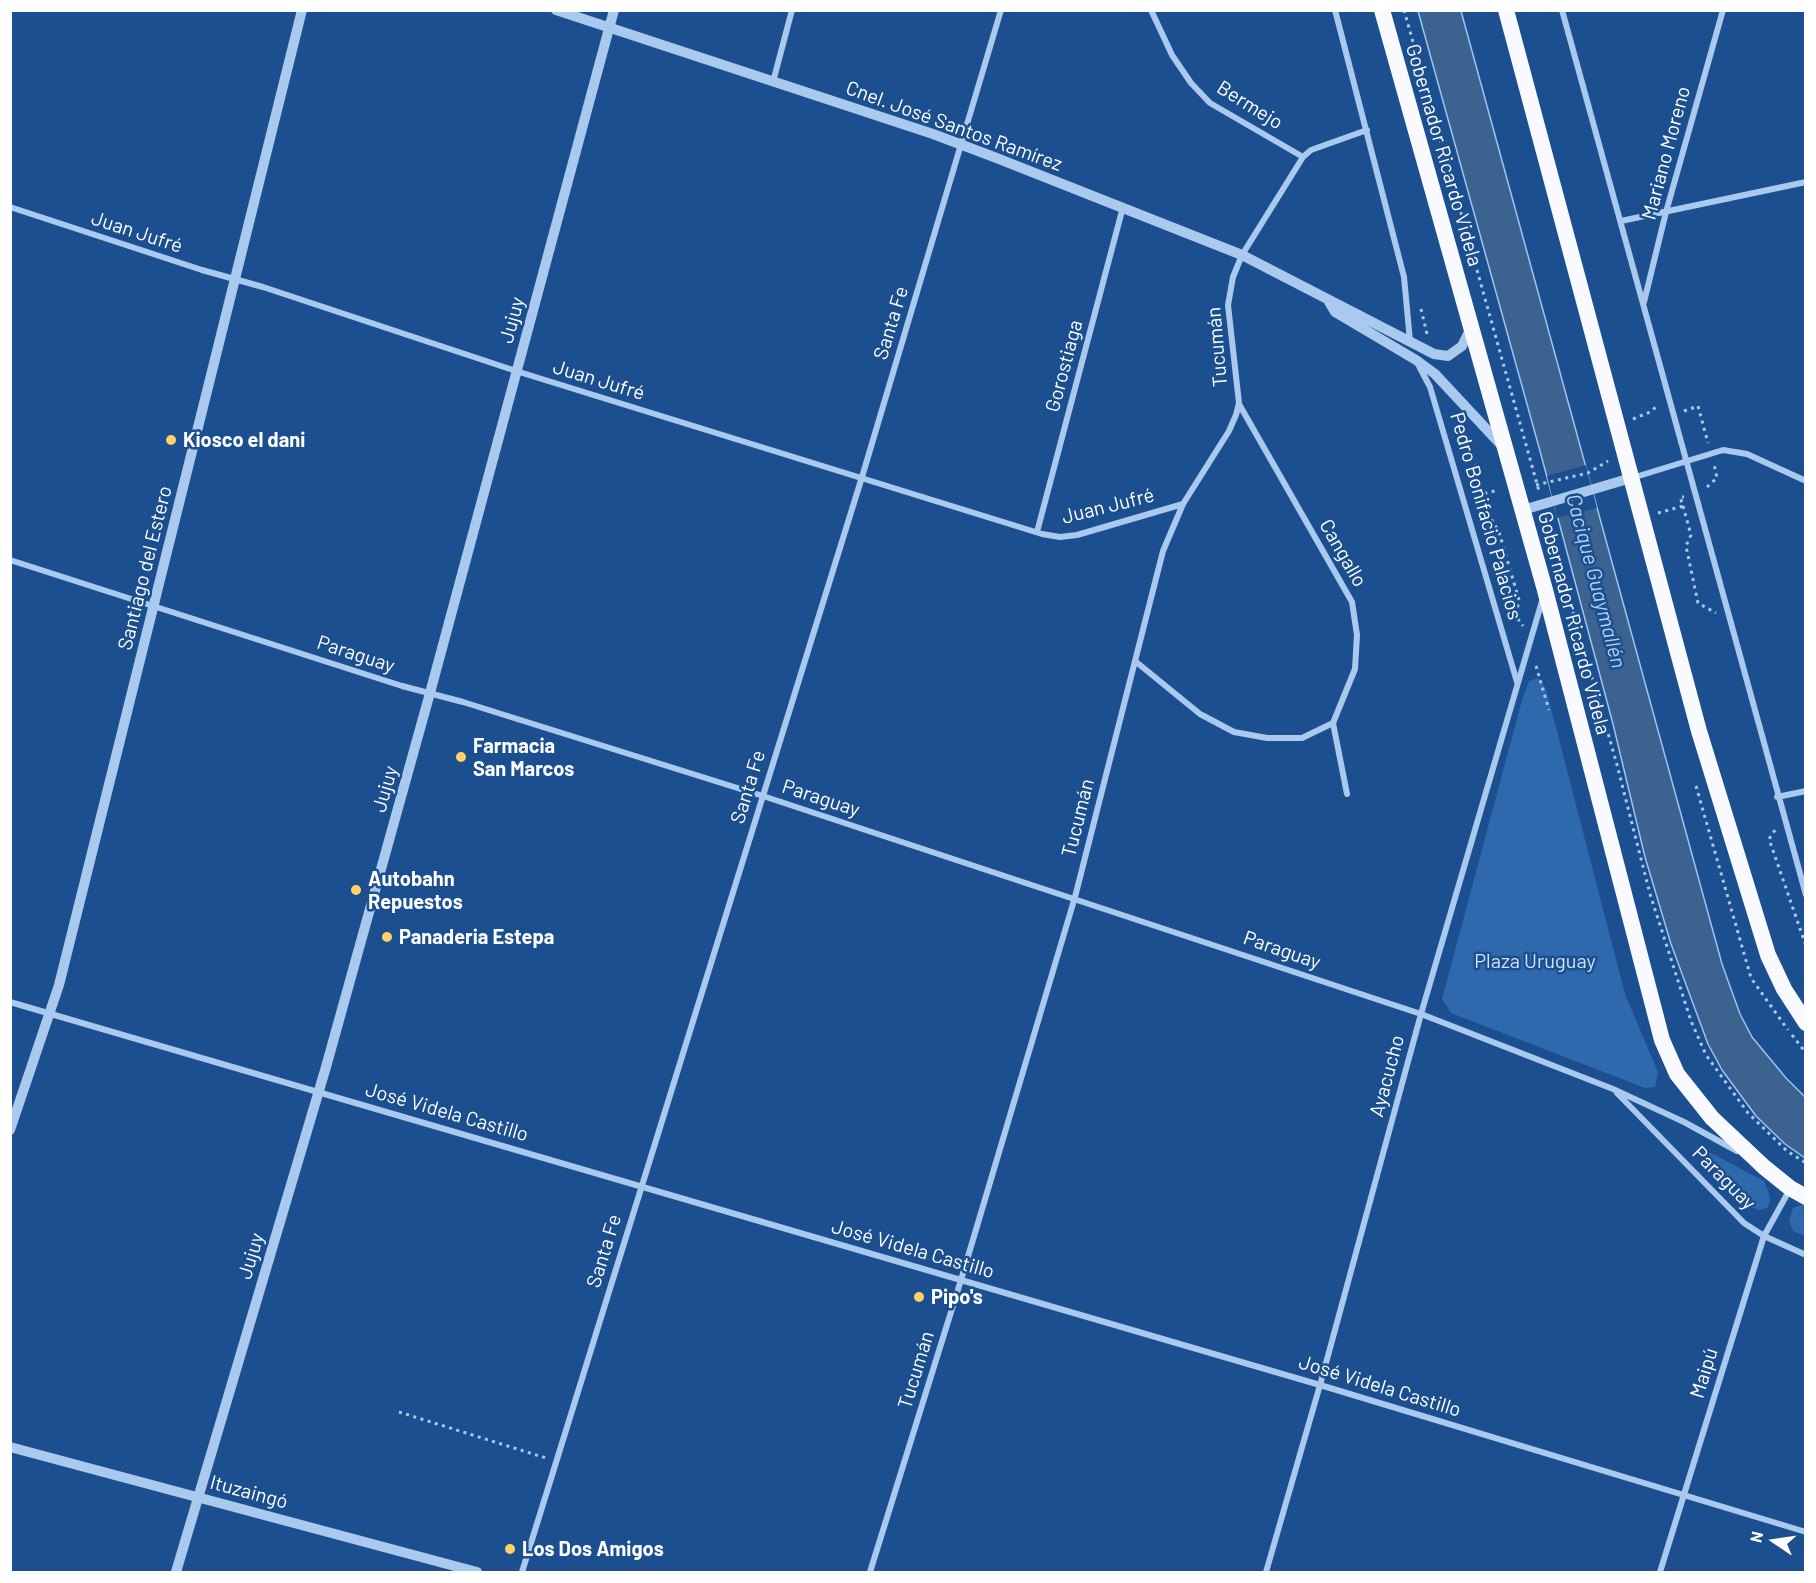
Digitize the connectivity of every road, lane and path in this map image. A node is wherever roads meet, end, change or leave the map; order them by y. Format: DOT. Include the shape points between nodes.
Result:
graph roads {
  1 [pos="302,10"];
  2 [pos="556,10"];
  3 [pos="614,10"];
  4 [pos="792,10"];
  5 [pos="1002,10"];
  6 [pos="1151,10"];
  7 [pos="1335,10"];
  8 [pos="1382,10"];
  9 [pos="1404,10"];
  10 [pos="1506,10"];
  11 [pos="1562,10"];
  12 [pos="1723,10"];
  13 [pos="609,29"];
  14 [pos="773,83"];
  15 [pos="1367,130"];
  16 [pos="961,145"];
  17 [pos="1303,157"];
  18 [pos="1806,182"];
  19 [pos="10,207"];
  20 [pos="1123,207"];
  21 [pos="1666,212"];
  22 [pos="1621,221"];
  23 [pos="1242,255"];
  24 [pos="235,279"];
  25 [pos="1329,302"];
  26 [pos="1643,306"];
  27 [pos="1471,328"];
  28 [pos="1410,341"];
  29 [pos="1416,360"];
  30 [pos="516,371"];
  31 [pos="1239,403"];
  32 [pos="1659,403"];
  33 [pos="1617,425"];
  34 [pos="1505,449"];
  35 [pos="1609,457"];
  36 [pos="1684,460"];
  37 [pos="862,477"];
  38 [pos="1631,478"];
  39 [pos="1806,481"];
  40 [pos="1548,482"];
  41 [pos="1548,502"];
  42 [pos="1183,504"];
  43 [pos="1523,510"];
  44 [pos="1037,532"];
  45 [pos="10,560"];
  46 [pos="1545,590"];
  47 [pos="154,606"];
  48 [pos="1135,661"];
  49 [pos="1518,684"];
  50 [pos="430,693"];
  51 [pos="1334,723"];
  52 [pos="1806,791"];
  53 [pos="1347,794"];
  54 [pos="763,796"];
  55 [pos="1777,797"];
  56 [pos="1806,895"];
  57 [pos="1075,897"];
  58 [pos="10,1002"];
  59 [pos="52,1014"];
  60 [pos="1421,1014"];
  61 [pos="1806,1023"];
  62 [pos="1613,1089"];
  63 [pos="319,1092"];
  64 [pos="10,1130"];
  65 [pos="1806,1163"];
  66 [pos="1761,1164"];
  67 [pos="642,1186"];
  68 [pos="1790,1188"];
  69 [pos="1806,1197"];
  70 [pos="1764,1236"];
  71 [pos="1806,1255"];
  72 [pos="961,1280"];
  73 [pos="1320,1385"];
  74 [pos="399,1412"];
  75 [pos="10,1446"];
  76 [pos="556,1462"];
  77 [pos="1683,1495"];
  78 [pos="198,1497"];
  79 [pos="1806,1532"];
  80 [pos="176,1572"];
  81 [pos="477,1572"];
  82 [pos="522,1572"];
  83 [pos="870,1572"];
  84 [pos="1266,1572"];
  85 [pos="1660,1572"];
  1 -- 24 [label="street, Santiago del Estero"];
  2 -- 13 [label="street, Cnel. José Santos Ramírez"];
  3 -- 13 [label="street, Jujuy"];
  4 -- 14 [label="street"];
  5 -- 16 [label="street, Santa Fe"];
  6 -- 17 [label="street, Bermejo" via="1172,55 1210,103"];
  7 -- 15 [label="street"];
  8 -- 27 [label="highway, Gobernador Ricardo Videla"];
  9 -- 41 [label="path"];
  10 -- 33 [label="highway"];
  11 -- 22 [label="street"];
  12 -- 21 [label="street, Mariano Moreno"];
  13 -- 14 [label="street, Cnel. José Santos Ramírez"];
  13 -- 30 [label="street, Jujuy"];
  14 -- 16 [label="street, Cnel. José Santos Ramírez"];
  15 -- 17 [label="street" via="1311,150"];
  15 -- 28 [label="street" via="1406,286"];
  16 -- 20 [label="street, Cnel. José Santos Ramírez"];
  16 -- 37 [label="street, Santa Fe"];
  17 -- 23 [label="street, Tucumán"];
  18 -- 21 [label="street"];
  19 -- 24 [label="street, Juan Jufré"];
  20 -- 23 [label="street, Cnel. José Santos Ramírez"];
  20 -- 44 [label="street, Gorostiaga"];
  21 -- 22 [label="street"];
  21 -- 26 [label="street, Mariano Moreno"];
  22 -- 26 [label="street"];
  23 -- 25 [label="street, Cnel. José Santos Ramírez"];
  23 -- 31 [label="street, Tucumán" via="1228,305"];
  24 -- 30 [label="street, Juan Jufré"];
  24 -- 47 [label="street, Santiago del Estero"];
  25 -- 28 [label="street, Cnel. José Santos Ramírez" via="1339,303"];
  25 -- 29 [label="street, Cnel. José Santos Ramírez" via="1335,312"];
  26 -- 36 [label="street"];
  27 -- 28 [label="street, Cnel. José Santos Ramírez" via="1462,346 1448,356 1434,354"];
  27 -- 34 [label="highway, Gobernador Ricardo Videla"];
  29 -- 34 [label="street, Cnel. José Santos Ramírez" via="1435,374"];
  29 -- 49 [label="street, Pedro Bonifacio Palacios" via="1431,387"];
  30 -- 37 [label="street, Juan Jufré"];
  30 -- 50 [label="street, Jujuy"];
  31 -- 42 [label="street, Tucumán" via="1229,432"];
  31 -- 51 [label="street, Cangallo" via="1352,602 1357,635 1355,669"];
  32 -- 33 [label="path" via="1650,412"];
  33 -- 38 [label="highway"];
  34 -- 43 [label="highway, Gobernador Ricardo Videla"];
  35 -- 40 [label="path" via="1609,461 1588,473"];
  36 -- 38 [label="street"];
  36 -- 39 [label="street" via="1723,450 1748,454"];
  36 -- 55 [label="street"];
  37 -- 44 [label="street, Juan Jufré"];
  37 -- 54 [label="street, Santa Fe"];
  38 -- 41 [label="street"];
  38 -- 61 [label="highway" via="1699,731 1768,955"];
  41 -- 43 [label="street"];
  41 -- 65 [label="path" via="1650,894 1691,1021 1706,1055 1748,1113 1787,1151"];
  42 -- 44 [label="street, Juan Jufré" via="1077,535 1060,537"];
  42 -- 48 [label="street, Tucumán" via="1163,551"];
  43 -- 46 [label="highway, Gobernador Ricardo Videla"];
  45 -- 47 [label="street, Paraguay"];
  46 -- 49 [label="street, Ayacucho"];
  46 -- 66 [label="highway, Gobernador Ricardo Videla" via="1662,1040 1677,1074 1712,1118"];
  47 -- 50 [label="street, Paraguay"];
  47 -- 59 [label="street, Santiago del Estero"];
  48 -- 51 [label="street" via="1200,714 1234,732 1267,738 1302,738"];
  48 -- 57 [label="street, Tucumán"];
  49 -- 60 [label="street, Ayacucho"];
  50 -- 54 [label="street, Paraguay"];
  50 -- 63 [label="street, Jujuy"];
  51 -- 53 [label="street"];
  52 -- 55 [label="street"];
  54 -- 57 [label="street, Paraguay"];
  54 -- 67 [label="street, Santa Fe"];
  55 -- 56 [label="street"];
  57 -- 60 [label="street, Paraguay"];
  57 -- 72 [label="street, Tucumán"];
  58 -- 59 [label="street, José Videla Castillo"];
  59 -- 63 [label="street, José Videla Castillo"];
  59 -- 64 [label="street, Santiago del Estero"];
  60 -- 62 [label="street, Paraguay"];
  60 -- 73 [label="street, Ayacucho"];
  62 -- 66 [label="street, Paraguay"];
  62 -- 70 [label="street, Paraguay" via="1725,1204"];
  63 -- 67 [label="street, José Videla Castillo"];
  63 -- 78 [label="street, Jujuy"];
  66 -- 68 [label="highway, Gobernador Ricardo Videla"];
  67 -- 72 [label="street, José Videla Castillo"];
  67 -- 76 [label="street, Santa Fe"];
  68 -- 69 [label="highway, Gobernador Ricardo Videla"];
  68 -- 70 [label="street, Maipú"];
  70 -- 71 [label="street"];
  70 -- 77 [label="street, Maipú"];
  72 -- 73 [label="street, José Videla Castillo"];
  72 -- 83 [label="street, Tucumán"];
  73 -- 77 [label="street, José Videla Castillo"];
  73 -- 84 [label="street, Ayacucho"];
  74 -- 76 [label="path"];
  75 -- 78 [label="street, Ituzaingó"];
  76 -- 82 [label="street, Santa Fe"];
  77 -- 79 [label="street, José Videla Castillo"];
  77 -- 85 [label="street, Maipú"];
  78 -- 80 [label="street, Jujuy"];
  78 -- 81 [label="street, Ituzaingó"];
}
